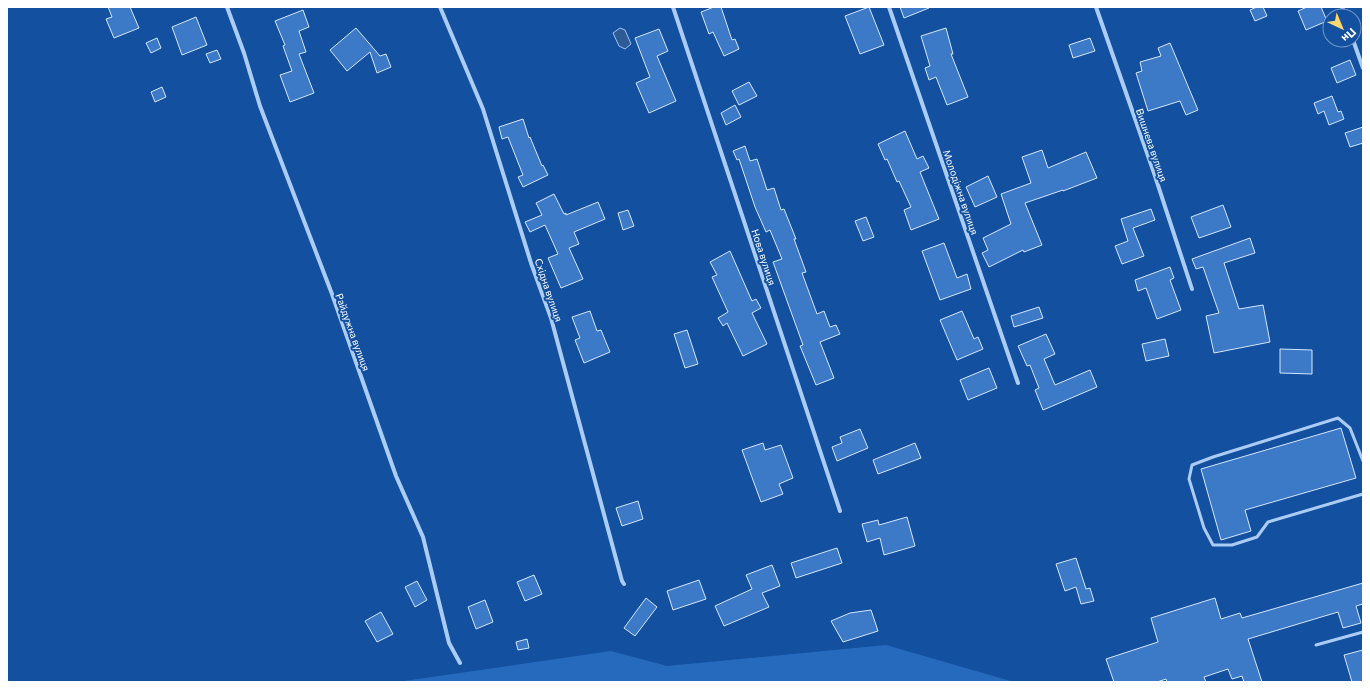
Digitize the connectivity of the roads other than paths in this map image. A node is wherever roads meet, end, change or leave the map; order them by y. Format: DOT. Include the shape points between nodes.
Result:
graph roads {
  1 [pos="227,7"];
  2 [pos="440,7"];
  3 [pos="673,7"];
  4 [pos="889,7"];
  5 [pos="1096,7"];
  6 [pos="1356,48"];
  7 [pos="1363,68"];
  8 [pos="1192,289"];
  9 [pos="1018,383"];
  10 [pos="1363,461"];
  11 [pos="1363,494"];
  12 [pos="840,511"];
  13 [pos="624,584"];
  14 [pos="1363,632"];
  15 [pos="1316,645"];
  16 [pos="460,663"];
  1 -- 16 [label="street, Райдужна вулиця" via="260,106 332,294 396,476 423,537 449,643"];
  2 -- 13 [label="street, Східна вулиця" via="483,109 531,263 551,318"];
  3 -- 12 [label="street, Нова вулиця"];
  4 -- 9 [label="street, Молодіжна вулиця"];
  5 -- 8 [label="street, Вишнева вулиця"];
  6 -- 7 [label="street"];
  10 -- 11 [label="lane" via="1350,428 1338,418 1192,465 1189,479 1204,528 1213,546 1232,545 1257,537 1268,522"];
  14 -- 15 [label="lane"];
}
